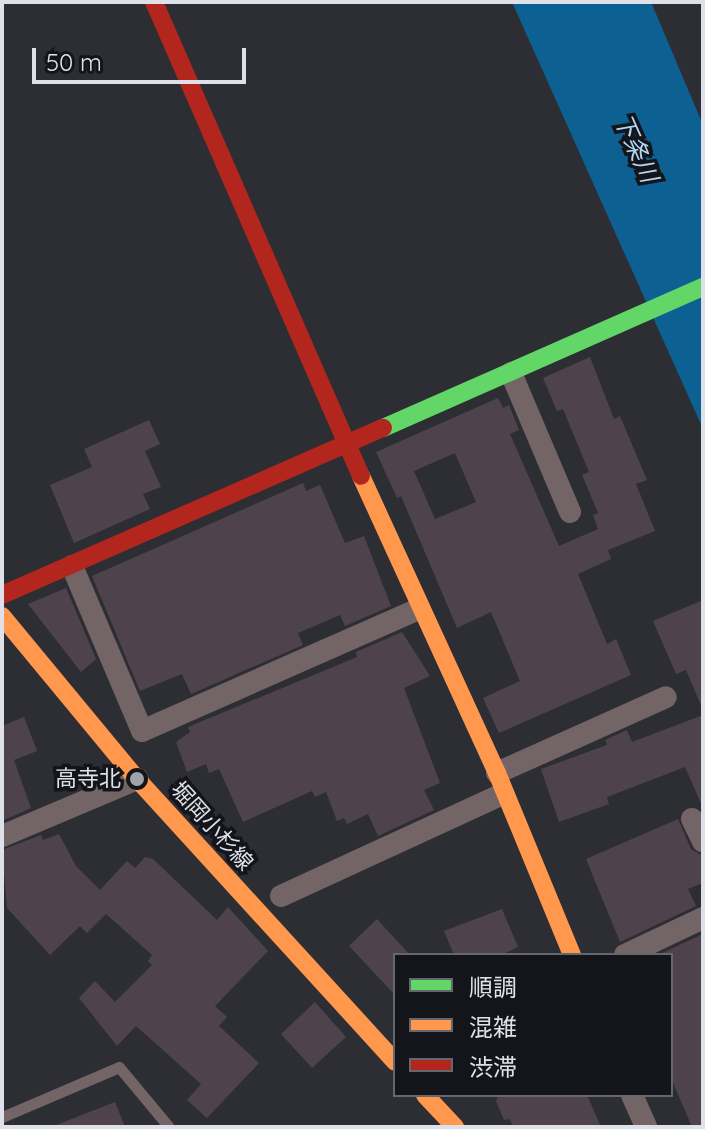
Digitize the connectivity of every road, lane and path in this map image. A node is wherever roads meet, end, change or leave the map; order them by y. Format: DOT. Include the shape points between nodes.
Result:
graph roads {
  1 [pos="154,2"];
  2 [pos="703,287"];
  3 [pos="511,373"];
  4 [pos="347,444"];
  5 [pos="570,512"];
  6 [pos="72,566"];
  7 [pos="2,595"];
  8 [pos="419,609"];
  9 [pos="2,616"];
  10 [pos="666,697"];
  11 [pos="497,773"];
  12 [pos="137,779"];
  13 [pos="503,794"];
  14 [pos="692,819"];
  15 [pos="2,836"];
  16 [pos="703,842"];
  17 [pos="281,896"];
  18 [pos="703,918"];
  19 [pos="571,953"];
  20 [pos="629,953"];
  21 [pos="393,1060"];
  22 [pos="427,1097"];
  23 [pos="633,1097"];
  24 [pos="2,1117"];
  25 [pos="169,1127"];
  26 [pos="455,1127"];
  27 [pos="646,1127"];
  1 -- 4 [label="street"];
  2 -- 3 [label="street"];
  3 -- 4 [label="street"];
  3 -- 5 [label="street"];
  4 -- 6 [label="street"];
  4 -- 8 [label="street"];
  6 -- 7 [label="street"];
  6 -- 8 [label="street" via="142,731"];
  8 -- 11 [label="street"];
  9 -- 12 [label="street, 堀岡小杉線"];
  10 -- 11 [label="street"];
  11 -- 13 [label="street"];
  12 -- 15 [label="street"];
  12 -- 21 [label="street, 堀岡小杉線"];
  13 -- 17 [label="street"];
  13 -- 19 [label="street"];
  14 -- 16 [label="street"];
  18 -- 20 [label="street"];
  22 -- 26 [label="street"];
  23 -- 27 [label="street"];
  24 -- 25 [label="lane" via="119,1067"];
}
